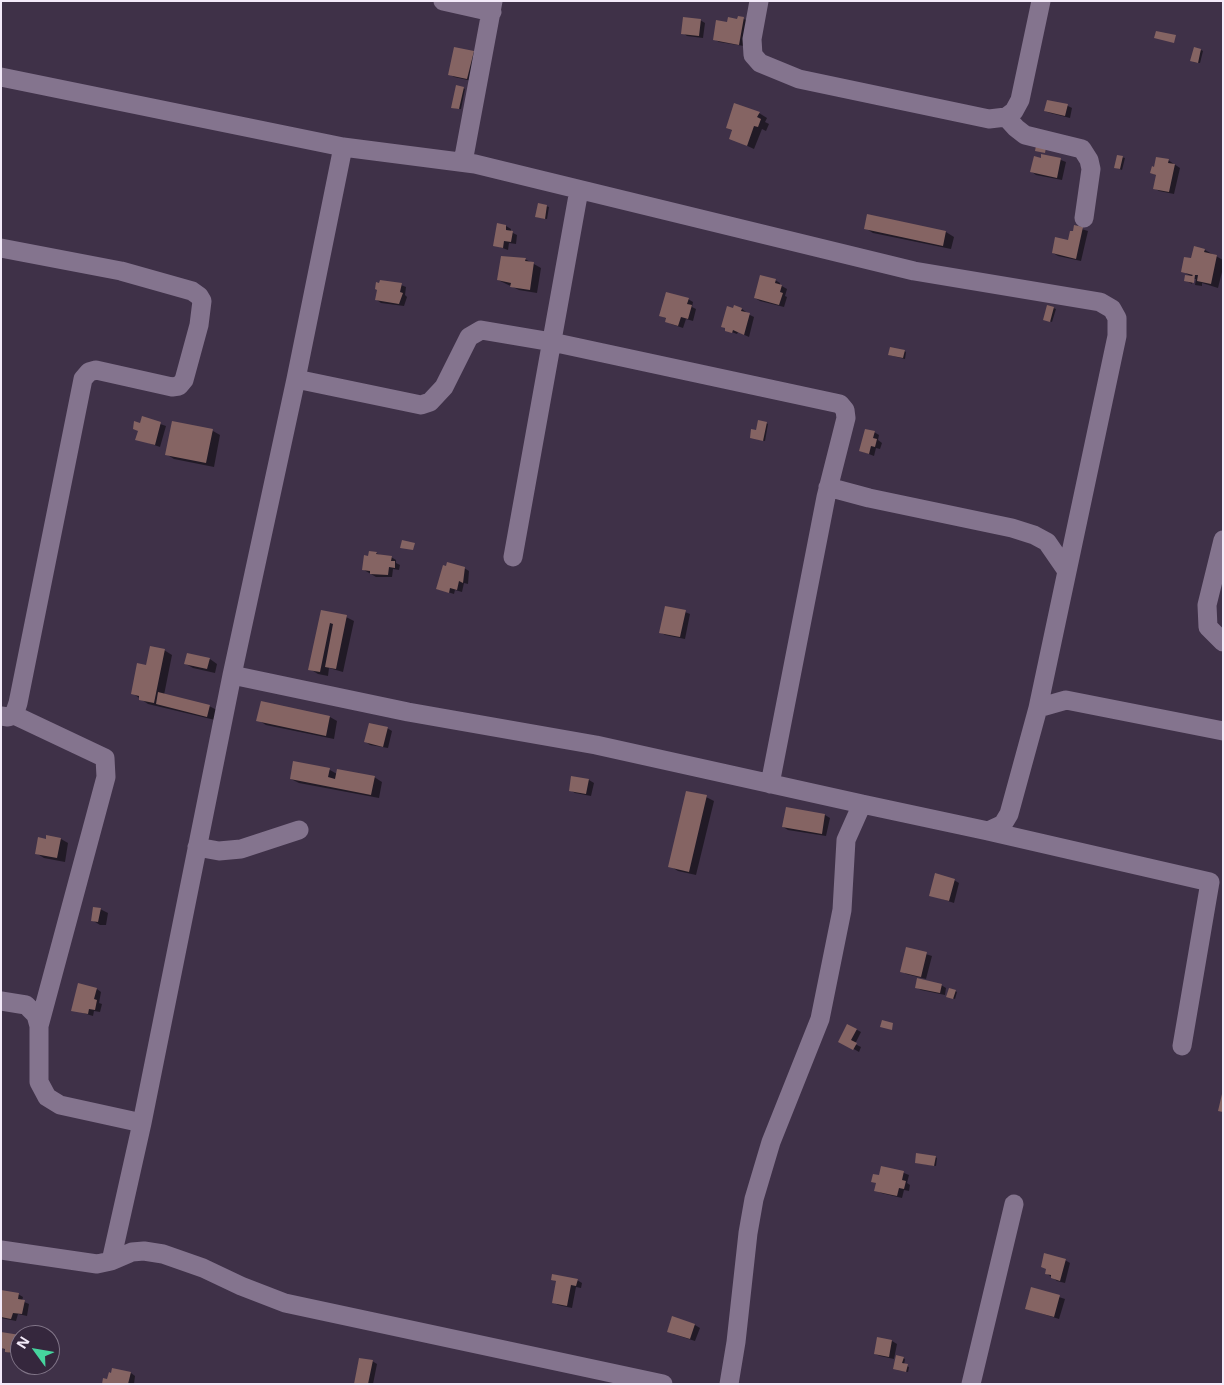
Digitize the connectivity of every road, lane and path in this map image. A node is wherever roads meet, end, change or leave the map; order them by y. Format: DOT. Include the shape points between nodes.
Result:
graph roads {
  1 [pos="443,1"];
  2 [pos="759,1"];
  3 [pos="1041,1"];
  4 [pos="492,6"];
  5 [pos="1,77"];
  6 [pos="1006,117"];
  7 [pos="343,147"];
  8 [pos="463,162"];
  9 [pos="579,190"];
  10 [pos="1084,218"];
  11 [pos="1,248"];
  12 [pos="552,342"];
  13 [pos="296,379"];
  14 [pos="828,487"];
  15 [pos="1223,540"];
  16 [pos="512,557"];
  17 [pos="1067,571"];
  18 [pos="1223,642"];
  19 [pos="232,675"];
  20 [pos="1045,676"];
  21 [pos="1066,700"];
  22 [pos="1038,708"];
  23 [pos="8,715"];
  24 [pos="1223,731"];
  25 [pos="770,784"];
  26 [pos="862,804"];
  27 [pos="299,830"];
  28 [pos="988,831"];
  29 [pos="197,847"];
  30 [pos="1,1001"];
  31 [pos="39,1026"];
  32 [pos="1182,1046"];
  33 [pos="142,1123"];
  34 [pos="1014,1204"];
  35 [pos="1,1250"];
  36 [pos="111,1261"];
  37 [pos="663,1384"];
  38 [pos="729,1384"];
  39 [pos="972,1384"];
  1 -- 4 [label="street"];
  2 -- 6 [label="street" via="752,39 753,55 760,63 799,79 989,119"];
  3 -- 6 [label="street" via="1020,100"];
  4 -- 8 [label="street"];
  5 -- 7 [label="street"];
  6 -- 10 [label="street" via="1025,135 1082,149 1092,169"];
  7 -- 8 [label="street"];
  7 -- 13 [label="street"];
  8 -- 9 [label="street"];
  9 -- 12 [label="street"];
  9 -- 17 [label="street" via="914,271 1100,302 1112,309 1117,318 1117,336"];
  11 -- 23 [label="street" via="121,271 192,291 202,301 199,325 184,380 179,386 96,370 83,379 18,703"];
  12 -- 13 [label="street" via="482,330 476,332 469,337 444,387 430,402 420,405"];
  12 -- 14 [label="street" via="840,404 846,418"];
  12 -- 16 [label="street"];
  13 -- 19 [label="street"];
  14 -- 17 [label="street" via="1034,535 1046,542"];
  14 -- 25 [label="street"];
  15 -- 18 [label="street" via="1207,605 1208,627"];
  17 -- 20 [label="street"];
  19 -- 25 [label="street" via="408,712 596,745"];
  19 -- 29 [label="street"];
  20 -- 21 [label="street"];
  20 -- 22 [label="street"];
  21 -- 22 [label="street"];
  21 -- 24 [label="street"];
  22 -- 28 [label="street" via="1009,814 1003,824"];
  23 -- 31 [label="street" via="106,758 106,777"];
  25 -- 26 [label="street"];
  26 -- 28 [label="street"];
  26 -- 38 [label="street" via="846,840 842,910 820,1018 771,1142 754,1199"];
  27 -- 29 [label="street" via="241,849"];
  28 -- 32 [label="street" via="1210,882"];
  29 -- 33 [label="street"];
  30 -- 31 [label="street" via="26,1005 36,1015"];
  31 -- 33 [label="street" via="40,1082 47,1097 60,1105"];
  33 -- 36 [label="street"];
  34 -- 39 [label="street"];
  35 -- 36 [label="street" via="97,1264"];
  36 -- 37 [label="street" via="132,1252 164,1254 285,1303"];
}
